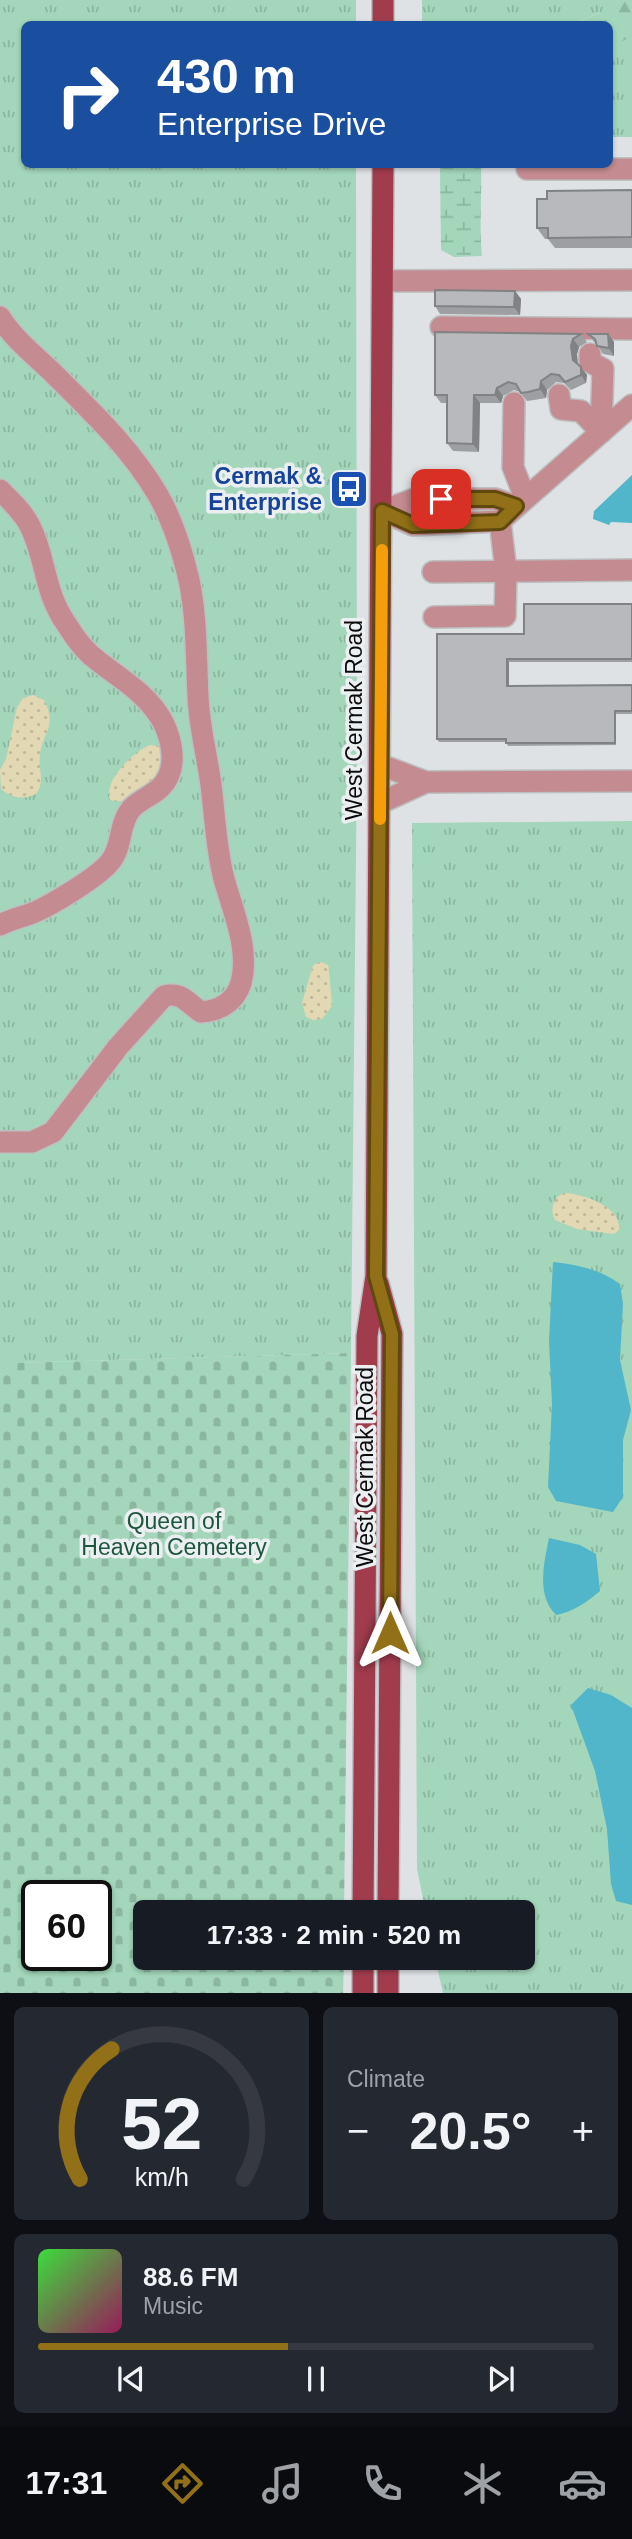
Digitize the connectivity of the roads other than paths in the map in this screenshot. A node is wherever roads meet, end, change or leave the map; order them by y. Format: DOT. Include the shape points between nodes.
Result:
graph roads {
  1 [pos="383,0"];
  2 [pos="383,21"];
  3 [pos="383,168"];
  4 [pos="527,169"];
  5 [pos="632,169"];
  6 [pos="383,281"];
  7 [pos="632,281"];
  8 [pos="0,317"];
  9 [pos="440,327"];
  10 [pos="632,329"];
  11 [pos="590,354"];
  12 [pos="559,395"];
  13 [pos="514,403"];
  14 [pos="632,405"];
  15 [pos="601,432"];
  16 [pos="0,490"];
  17 [pos="520,502"];
  18 [pos="382,511"];
  19 [pos="500,522"];
  20 [pos="632,570"];
  21 [pos="506,571"];
  22 [pos="433,572"];
  23 [pos="434,617"];
  24 [pos="380,765"];
  25 [pos="632,781"];
  26 [pos="426,782"];
  27 [pos="380,803"];
  28 [pos="0,925"];
  29 [pos="0,1142"];
  30 [pos="376,1276"];
  31 [pos="363,1900"];
  32 [pos="387,1900"];
  33 [pos="363,1970"];
  34 [pos="388,1970"];
  35 [pos="363,1993"];
  36 [pos="388,1993"];
  1 -- 2 [label="main road"];
  3 -- 6 [label="main road, West Cermak Road"];
  4 -- 5 [label="street"];
  6 -- 7 [label="street"];
  6 -- 18 [label="main road, West Cermak Road"];
  8 -- 29 [label="street" via="126,449 172,522 189,582 198,698 219,856 238,926 242,968 234,996 213,1012 201,1013 179,996 164,996 53,1132 32,1142"];
  9 -- 10 [label="street"];
  11 -- 15 [label="street" via="590,362 603,369"];
  12 -- 15 [label="street" via="561,408 581,411"];
  13 -- 17 [label="street" via="513,467"];
  14 -- 15 [label="street"];
  15 -- 17 [label="street"];
  16 -- 28 [label="street" via="31,527 57,610 82,646 153,707 168,733 172,761 162,786 128,813 111,862 50,904"];
  17 -- 18 [label="street" via="414,499"];
  17 -- 19 [label="street"];
  18 -- 19 [label="street" via="413,525"];
  18 -- 24 [label="main road, West Cermak Road"];
  19 -- 21 [label="street"];
  20 -- 21 [label="street"];
  21 -- 22 [label="street"];
  21 -- 23 [label="street" via="505,616"];
  24 -- 26 [label="street"];
  24 -- 27 [label="main road, West Cermak Road"];
  25 -- 26 [label="street"];
  26 -- 27 [label="street"];
  27 -- 30 [label="main road, West Cermak Road"];
  30 -- 31 [label="main road, West Cermak Road" via="367,1336"];
  30 -- 32 [label="main road, West Cermak Road" via="392,1334"];
  33 -- 35 [label="main road"];
  34 -- 36 [label="main road"];
}
